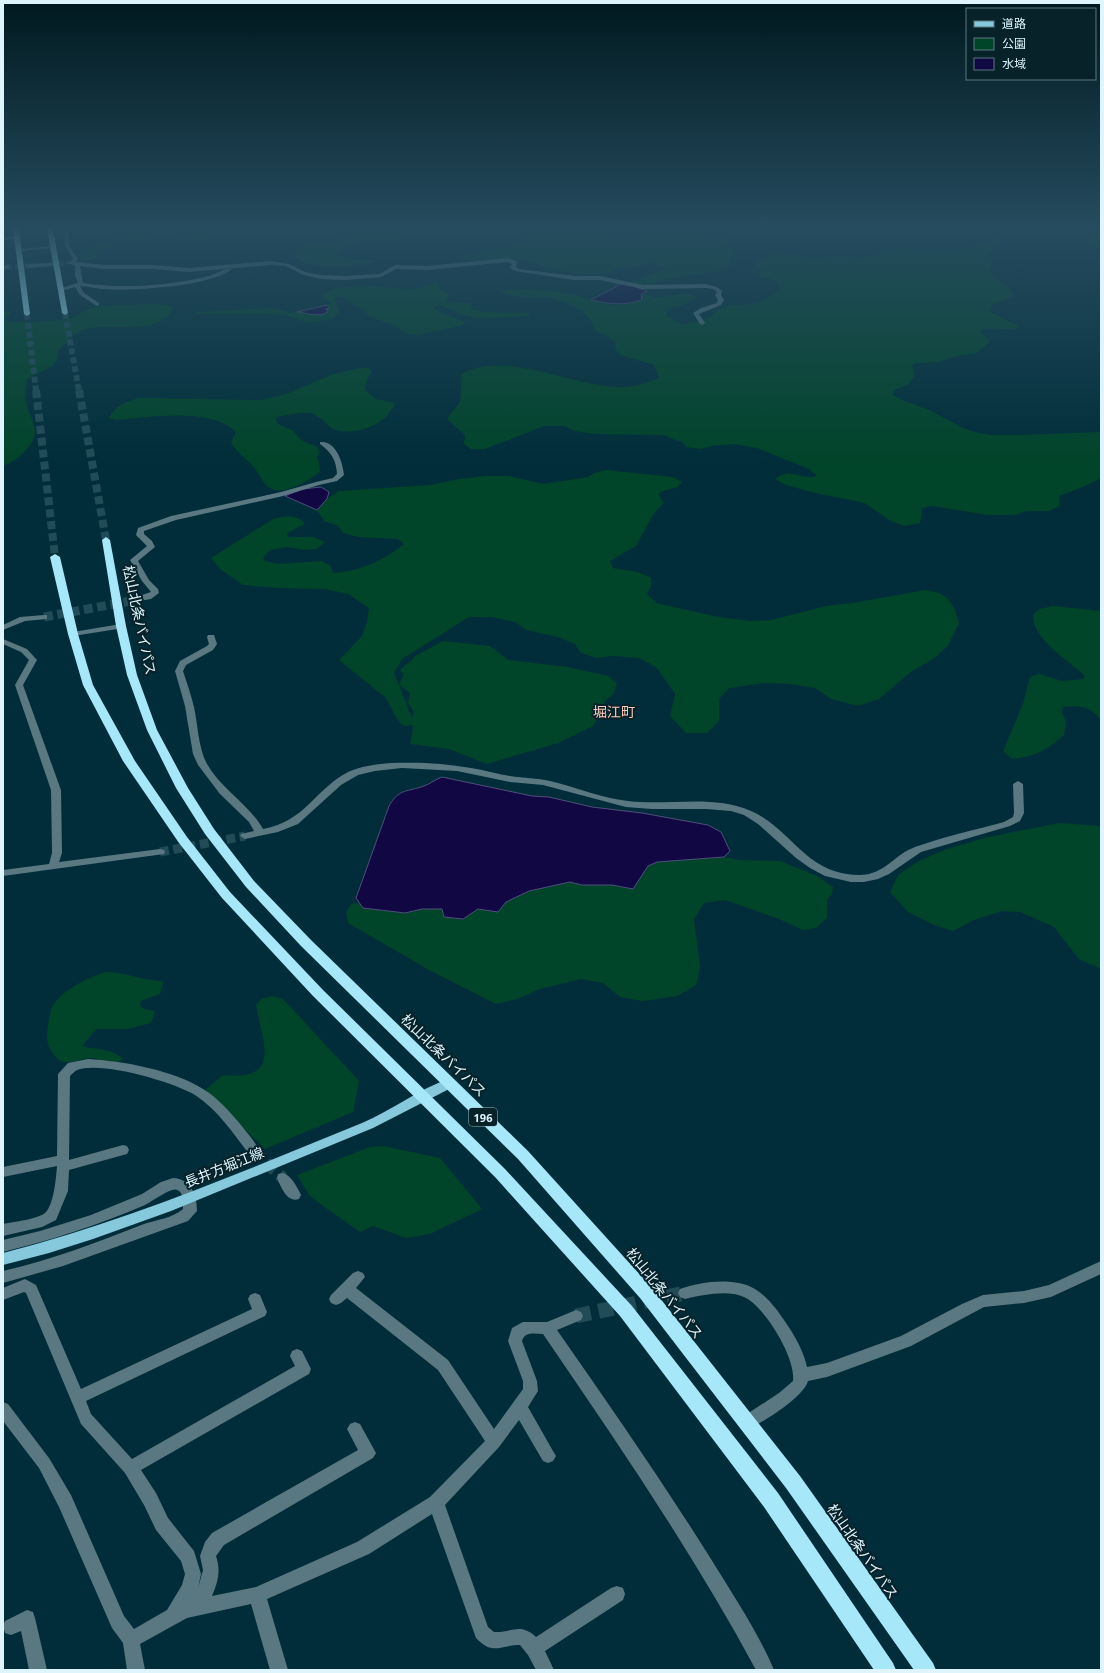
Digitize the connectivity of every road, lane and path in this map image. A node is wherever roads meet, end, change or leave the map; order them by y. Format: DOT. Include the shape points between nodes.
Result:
graph roads {
  1 [pos="26,307"];
  2 [pos="64,307"];
  3 [pos="707,307"];
  4 [pos="65,313"];
  5 [pos="27,314"];
  6 [pos="702,323"];
  7 [pos="322,443"];
  8 [pos="106,540"];
  9 [pos="55,557"];
  10 [pos="136,600"];
  11 [pos="44,617"];
  12 [pos="121,626"];
  13 [pos="3,628"];
  14 [pos="73,634"];
  15 [pos="211,637"];
  16 [pos="3,641"];
  17 [pos="1018,784"];
  18 [pos="260,833"];
  19 [pos="245,836"];
  20 [pos="160,852"];
  21 [pos="53,866"];
  22 [pos="3,872"];
  23 [pos="449,1084"];
  24 [pos="423,1098"];
  25 [pos="123,1150"];
  26 [pos="253,1150"];
  27 [pos="63,1164"];
  28 [pos="3,1172"];
  29 [pos="283,1178"];
  30 [pos="294,1196"];
  31 [pos="189,1198"];
  32 [pos="3,1230"];
  33 [pos="3,1246"];
  34 [pos="3,1259"];
  35 [pos="1101,1267"];
  36 [pos="3,1277"];
  37 [pos="358,1277"];
  38 [pos="685,1293"];
  39 [pos="3,1294"];
  40 [pos="255,1299"];
  41 [pos="576,1316"];
  42 [pos="547,1328"];
  43 [pos="297,1356"];
  44 [pos="803,1375"];
  45 [pos="77,1398"];
  46 [pos="520,1406"];
  47 [pos="3,1409"];
  48 [pos="746,1422"];
  49 [pos="355,1429"];
  50 [pos="494,1442"];
  51 [pos="548,1456"];
  52 [pos="130,1468"];
  53 [pos="436,1503"];
  54 [pos="617,1594"];
  55 [pos="257,1595"];
  56 [pos="197,1608"];
  57 [pos="171,1618"];
  58 [pos="11,1626"];
  59 [pos="131,1640"];
  60 [pos="534,1648"];
  61 [pos="38,1670"];
  62 [pos="136,1670"];
  63 [pos="279,1670"];
  64 [pos="545,1670"];
  65 [pos="765,1670"];
  66 [pos="886,1670"];
  67 [pos="926,1670"];
  1 -- 5 [label="highway"];
  2 -- 4 [label="highway"];
  3 -- 6 [label="street" via="696,313"];
  7 -- 10 [label="street" via="338,457 341,475 335,480 174,518 141,530 140,535 151,547 134,560 155,593 148,598"];
  8 -- 12 [label="highway, 松山北条バイパス / 196"];
  9 -- 14 [label="highway, 196"];
  11 -- 13 [label="street" via="23,619"];
  12 -- 14 [label="street"];
  12 -- 23 [label="highway, 松山北条バイパス / 196" via="132,675 152,730 182,788 209,831 250,884 301,938"];
  14 -- 24 [label="highway, 196" via="88,685 129,761 183,840 226,895 324,999"];
  15 -- 18 [label="street" via="213,644 210,648 184,663 179,671 198,754 211,778 253,820"];
  16 -- 21 [label="street" via="26,652 33,660 19,685 56,790 57,853"];
  17 -- 18 [label="street" via="1017,819 916,850 885,872 874,877 858,879 823,872 806,862 760,821 733,808 627,804 546,783 469,770 422,766 374,768 352,774 299,819 280,829"];
  18 -- 19 [label="street"];
  20 -- 21 [label="street"];
  21 -- 22 [label="street"];
  23 -- 24 [label="main road, 長井方堀江線"];
  23 -- 48 [label="highway, 松山北条バイパス / 196" via="523,1155 646,1293"];
  24 -- 31 [label="main road, 長井方堀江線" via="369,1125"];
  24 -- 66 [label="highway, 196" via="500,1173 626,1311 771,1500"];
  25 -- 27 [label="street"];
  26 -- 27 [label="street" via="232,1121 199,1092 175,1080 132,1068 87,1063 71,1066 64,1074"];
  27 -- 28 [label="street"];
  27 -- 32 [label="street" via="61,1191 51,1216 42,1221"];
  29 -- 30 [label="street"];
  31 -- 33 [label="street" via="184,1187 173,1183 149,1197 108,1213"];
  31 -- 34 [label="main road, 長井方堀江線" via="93,1233"];
  31 -- 36 [label="street" via="190,1211 185,1217 29,1272"];
  35 -- 44 [label="street" via="1051,1291 984,1301 906,1340 827,1370"];
  37 -- 50 [label="street" via="341,1294 443,1365"];
  38 -- 44 [label="street" via="712,1287 750,1292 763,1302 783,1330"];
  39 -- 45 [label="street" via="25,1285 31,1289"];
  40 -- 45 [label="street" via="260,1312"];
  41 -- 42 [label="street"];
  42 -- 46 [label="street" via="533,1326 523,1328 517,1333 515,1341 530,1381 531,1392"];
  42 -- 65 [label="street" via="652,1482 744,1628"];
  43 -- 52 [label="street" via="304,1369"];
  44 -- 48 [label="street" via="800,1384 792,1392"];
  45 -- 52 [label="street" via="86,1419"];
  46 -- 50 [label="street"];
  46 -- 51 [label="street"];
  47 -- 59 [label="street" via="44,1463 65,1501 118,1622"];
  48 -- 67 [label="highway, 松山北条バイパス / 196" via="793,1482"];
  49 -- 56 [label="street" via="368,1453 218,1539 208,1556 211,1564 211,1581"];
  50 -- 53 [label="street"];
  52 -- 57 [label="street" via="162,1524 188,1557 193,1574 190,1588"];
  53 -- 55 [label="street" via="364,1548"];
  53 -- 60 [label="street" via="482,1632 491,1640 525,1638"];
  54 -- 60 [label="street"];
  55 -- 56 [label="street"];
  55 -- 63 [label="street"];
  56 -- 57 [label="street" via="184,1610"];
  57 -- 59 [label="street"];
  58 -- 61 [label="street" via="26,1618"];
  59 -- 62 [label="street"];
  60 -- 64 [label="street"];
}
